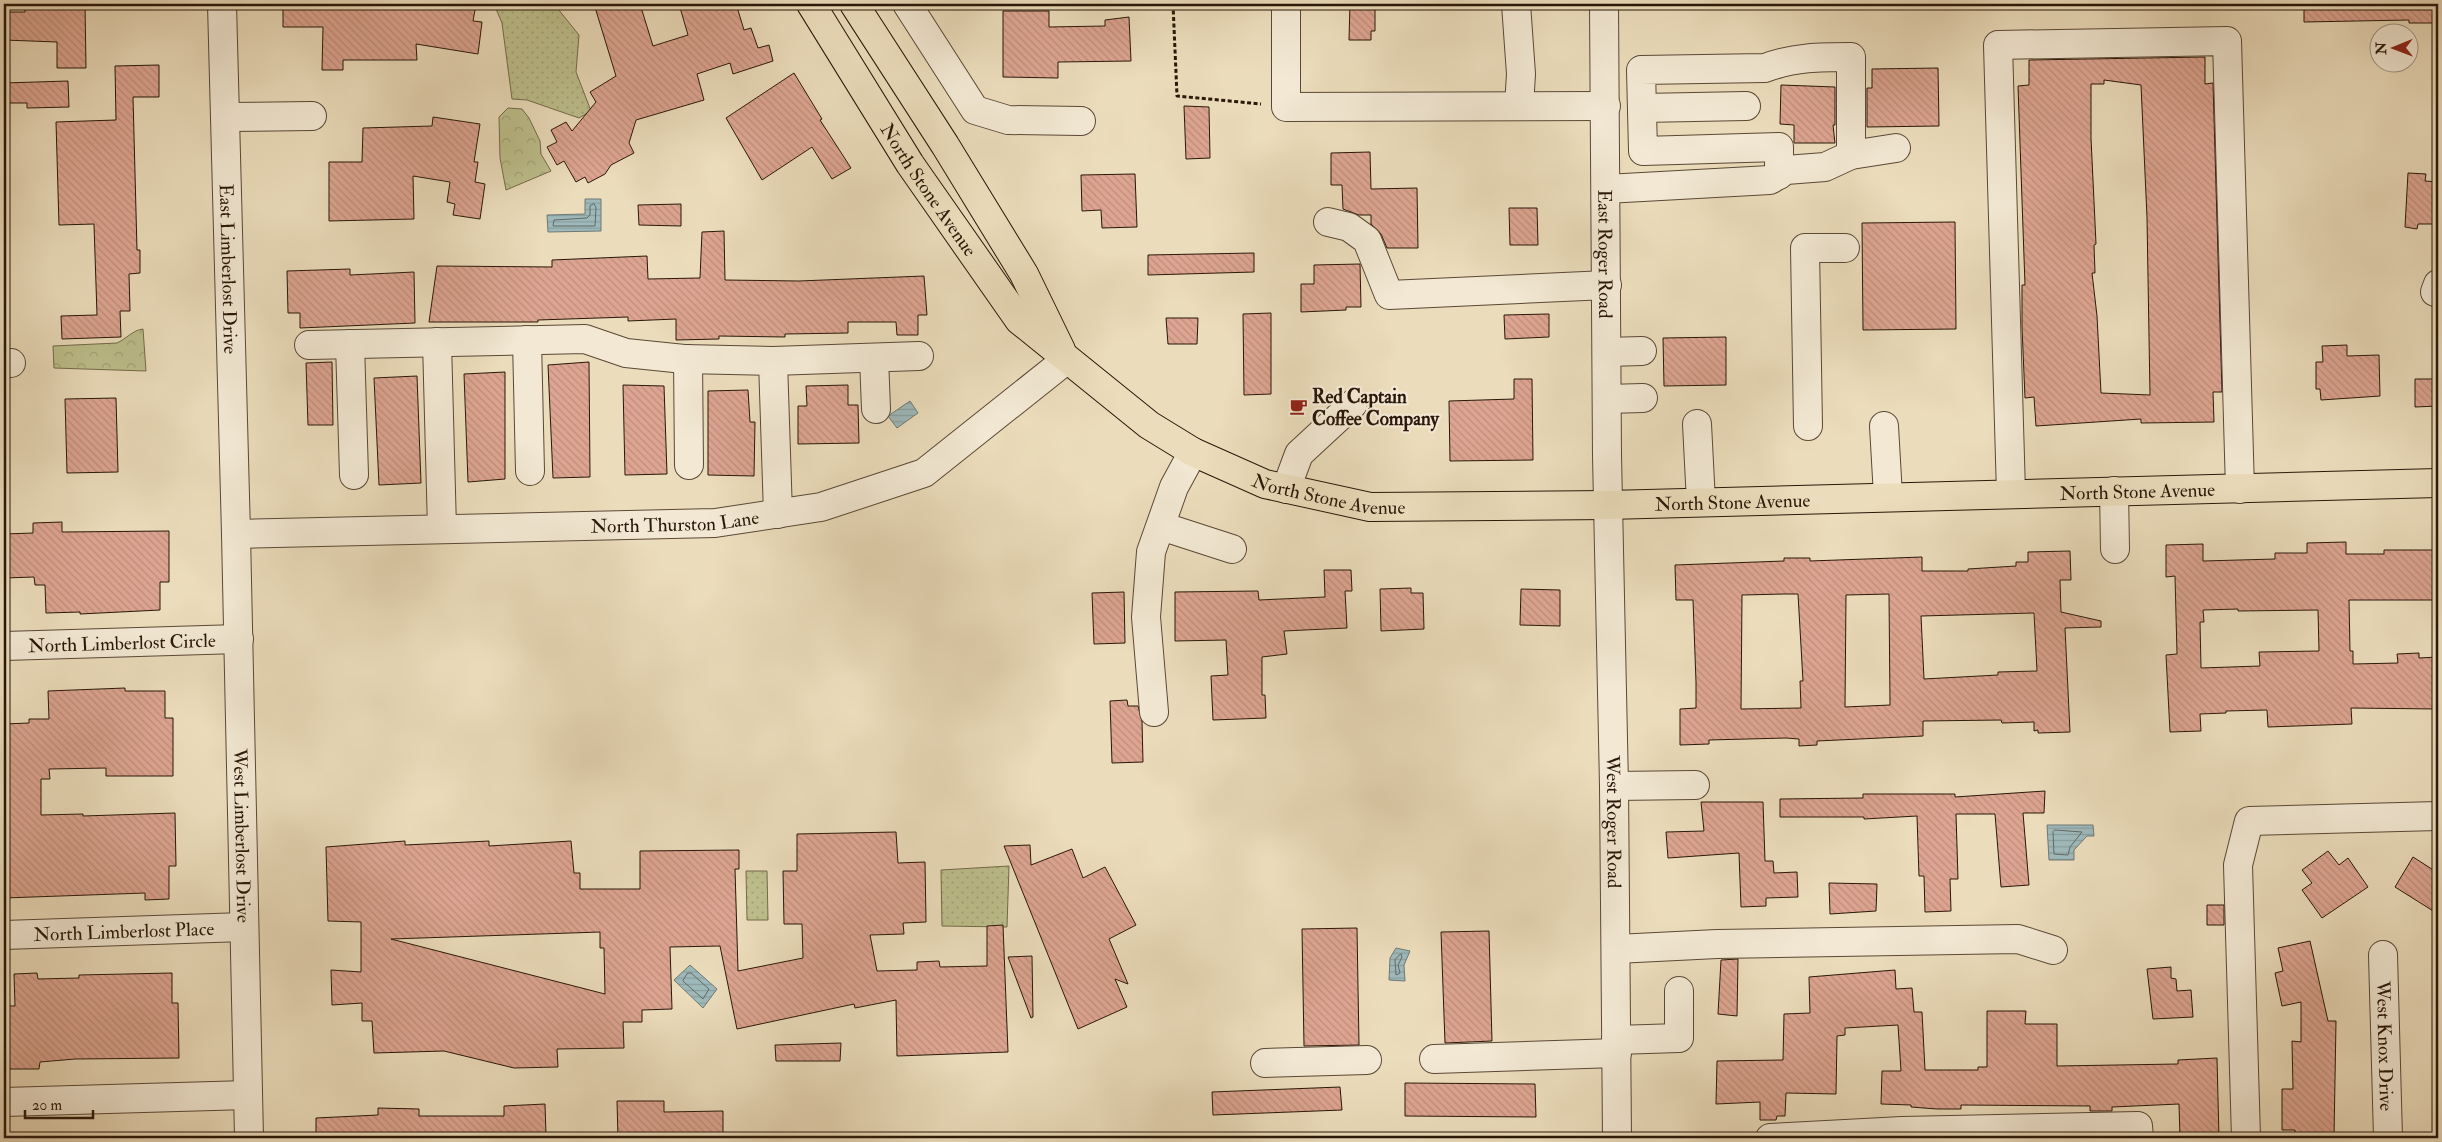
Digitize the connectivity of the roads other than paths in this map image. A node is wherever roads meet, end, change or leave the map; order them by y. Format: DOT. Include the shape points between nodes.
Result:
graph roads {
  1 [pos="222,4"];
  2 [pos="811,4"];
  3 [pos="854,4"];
  4 [pos="908,4"];
  5 [pos="1286,4"];
  6 [pos="1516,4"];
  7 [pos="1604,4"];
  8 [pos="1744,68"];
  9 [pos="1520,106"];
  10 [pos="1606,106"];
  11 [pos="1746,106"];
  12 [pos="1642,108"];
  13 [pos="312,116"];
  14 [pos="225,117"];
  15 [pos="1081,121"];
  16 [pos="1747,148"];
  17 [pos="1896,148"];
  18 [pos="1851,155"];
  19 [pos="1779,175"];
  20 [pos="1606,189"];
  21 [pos="1328,222"];
  22 [pos="1845,248"];
  23 [pos="1607,285"];
  24 [pos="527,340"];
  25 [pos="437,342"];
  26 [pos="350,344"];
  27 [pos="308,345"];
  28 [pos="1642,351"];
  29 [pos="1607,352"];
  30 [pos="920,356"];
  31 [pos="874,358"];
  32 [pos="688,359"];
  33 [pos="1066,360"];
  34 [pos="773,361"];
  35 [pos="1643,398"];
  36 [pos="1607,399"];
  37 [pos="1353,404"];
  38 [pos="876,409"];
  39 [pos="1697,424"];
  40 [pos="1808,426"];
  41 [pos="1884,426"];
  42 [pos="1193,452"];
  43 [pos="689,466"];
  44 [pos="530,471"];
  45 [pos="354,475"];
  46 [pos="2438,483"];
  47 [pos="1286,489"];
  48 [pos="2240,489"];
  49 [pos="2114,491"];
  50 [pos="2011,493"];
  51 [pos="1888,496"];
  52 [pos="1701,502"];
  53 [pos="1608,504"];
  54 [pos="778,514"];
  55 [pos="1160,526"];
  56 [pos="442,529"];
  57 [pos="236,534"];
  58 [pos="1232,549"];
  59 [pos="2115,549"];
  60 [pos="239,639"];
  61 [pos="4,646"];
  62 [pos="1154,712"];
  63 [pos="1695,785"];
  64 [pos="1614,786"];
  65 [pos="2438,816"];
  66 [pos="244,927"];
  67 [pos="4,935"];
  68 [pos="1616,949"];
  69 [pos="2053,950"];
  70 [pos="2383,955"];
  71 [pos="1678,991"];
  72 [pos="1616,1047"];
  73 [pos="1434,1059"];
  74 [pos="1367,1060"];
  75 [pos="1265,1063"];
  76 [pos="248,1095"];
  77 [pos="4,1102"];
  78 [pos="1903,1135"];
  79 [pos="249,1138"];
  80 [pos="1617,1138"];
  81 [pos="1770,1138"];
  82 [pos="2139,1138"];
  83 [pos="2246,1138"];
  84 [pos="2388,1138"];
  1 -- 14 [label="street, East Limberlost Drive"];
  2 -- 33 [label="main road, North Stone Avenue" via="910,164 1019,320"];
  3 -- 33 [label="main road, North Stone Avenue" via="1024,274"];
  4 -- 15 [label="street" via="975,110 1008,120"];
  5 -- 9 [label="street" via="1286,107"];
  6 -- 9 [label="street"];
  7 -- 10 [label="street, East Roger Road"];
  8 -- 11 [label="street"];
  8 -- 12 [label="street" via="1641,70"];
  8 -- 18 [label="street" via="1765,68 1783,61 1811,57 1851,57"];
  9 -- 10 [label="street"];
  10 -- 20 [label="street, East Roger Road"];
  11 -- 12 [label="street"];
  11 -- 16 [label="street"];
  12 -- 16 [label="street" via="1643,151"];
  13 -- 14 [label="street"];
  14 -- 57 [label="street, East Limberlost Drive"];
  16 -- 19 [label="street" via="1779,147"];
  17 -- 18 [label="street"];
  18 -- 19 [label="street" via="1825,167 1786,170"];
  19 -- 20 [label="street" via="1770,180"];
  20 -- 23 [label="street, East Roger Road"];
  21 -- 23 [label="street" via="1349,227 1367,240 1389,295"];
  22 -- 40 [label="street" via="1805,248"];
  23 -- 29 [label="street, East Roger Road"];
  24 -- 25 [label="street"];
  24 -- 32 [label="street" via="585,339 626,354"];
  24 -- 44 [label="street"];
  25 -- 26 [label="street"];
  25 -- 56 [label="street"];
  26 -- 27 [label="street"];
  26 -- 45 [label="street"];
  28 -- 29 [label="street"];
  29 -- 36 [label="street, East Roger Road"];
  30 -- 31 [label="street"];
  31 -- 34 [label="street"];
  31 -- 38 [label="street"];
  32 -- 34 [label="street"];
  32 -- 43 [label="street"];
  33 -- 42 [label="main road, North Stone Avenue" via="1149,425"];
  33 -- 54 [label="street, North Thurston Lane" via="924,473 821,507"];
  34 -- 54 [label="street"];
  35 -- 36 [label="street"];
  36 -- 53 [label="street, East Roger Road"];
  37 -- 47 [label="street" via="1299,454"];
  39 -- 52 [label="street"];
  41 -- 51 [label="street"];
  42 -- 47 [label="main road, North Stone Avenue" via="1265,484"];
  42 -- 55 [label="street" via="1174,487"];
  46 -- 48 [label="main road, North Stone Avenue"];
  47 -- 53 [label="main road, North Stone Avenue" via="1370,507"];
  48 -- 49 [label="main road, North Stone Avenue"];
  48 -- 50 [label="street" via="2227,41 1998,46"];
  49 -- 50 [label="main road, North Stone Avenue"];
  49 -- 59 [label="street"];
  50 -- 51 [label="main road, North Stone Avenue"];
  51 -- 52 [label="main road, North Stone Avenue"];
  52 -- 53 [label="main road, North Stone Avenue"];
  53 -- 64 [label="street, West Roger Road"];
  54 -- 56 [label="street, North Thurston Lane" via="715,523"];
  55 -- 58 [label="street"];
  55 -- 62 [label="street" via="1151,552 1146,617"];
  56 -- 57 [label="street, North Thurston Lane"];
  57 -- 60 [label="street, West Limberlost Drive"];
  60 -- 61 [label="street, North Limberlost Circle"];
  60 -- 66 [label="street, West Limberlost Drive"];
  63 -- 64 [label="street"];
  64 -- 68 [label="street, West Roger Road"];
  65 -- 83 [label="street" via="2249,821 2238,865"];
  66 -- 67 [label="street, North Limberlost Place"];
  66 -- 76 [label="street, West Limberlost Drive"];
  68 -- 69 [label="street" via="2018,939"];
  68 -- 72 [label="street, West Roger Road"];
  70 -- 84 [label="street, West Knox Drive"];
  71 -- 72 [label="street" via="1679,1038"];
  72 -- 73 [label="street"];
  72 -- 80 [label="street, West Roger Road"];
  74 -- 75 [label="street"];
  76 -- 77 [label="street"];
  76 -- 79 [label="street, West Limberlost Drive"];
  78 -- 81 [label="street"];
  78 -- 82 [label="street" via="2138,1126"];
}
